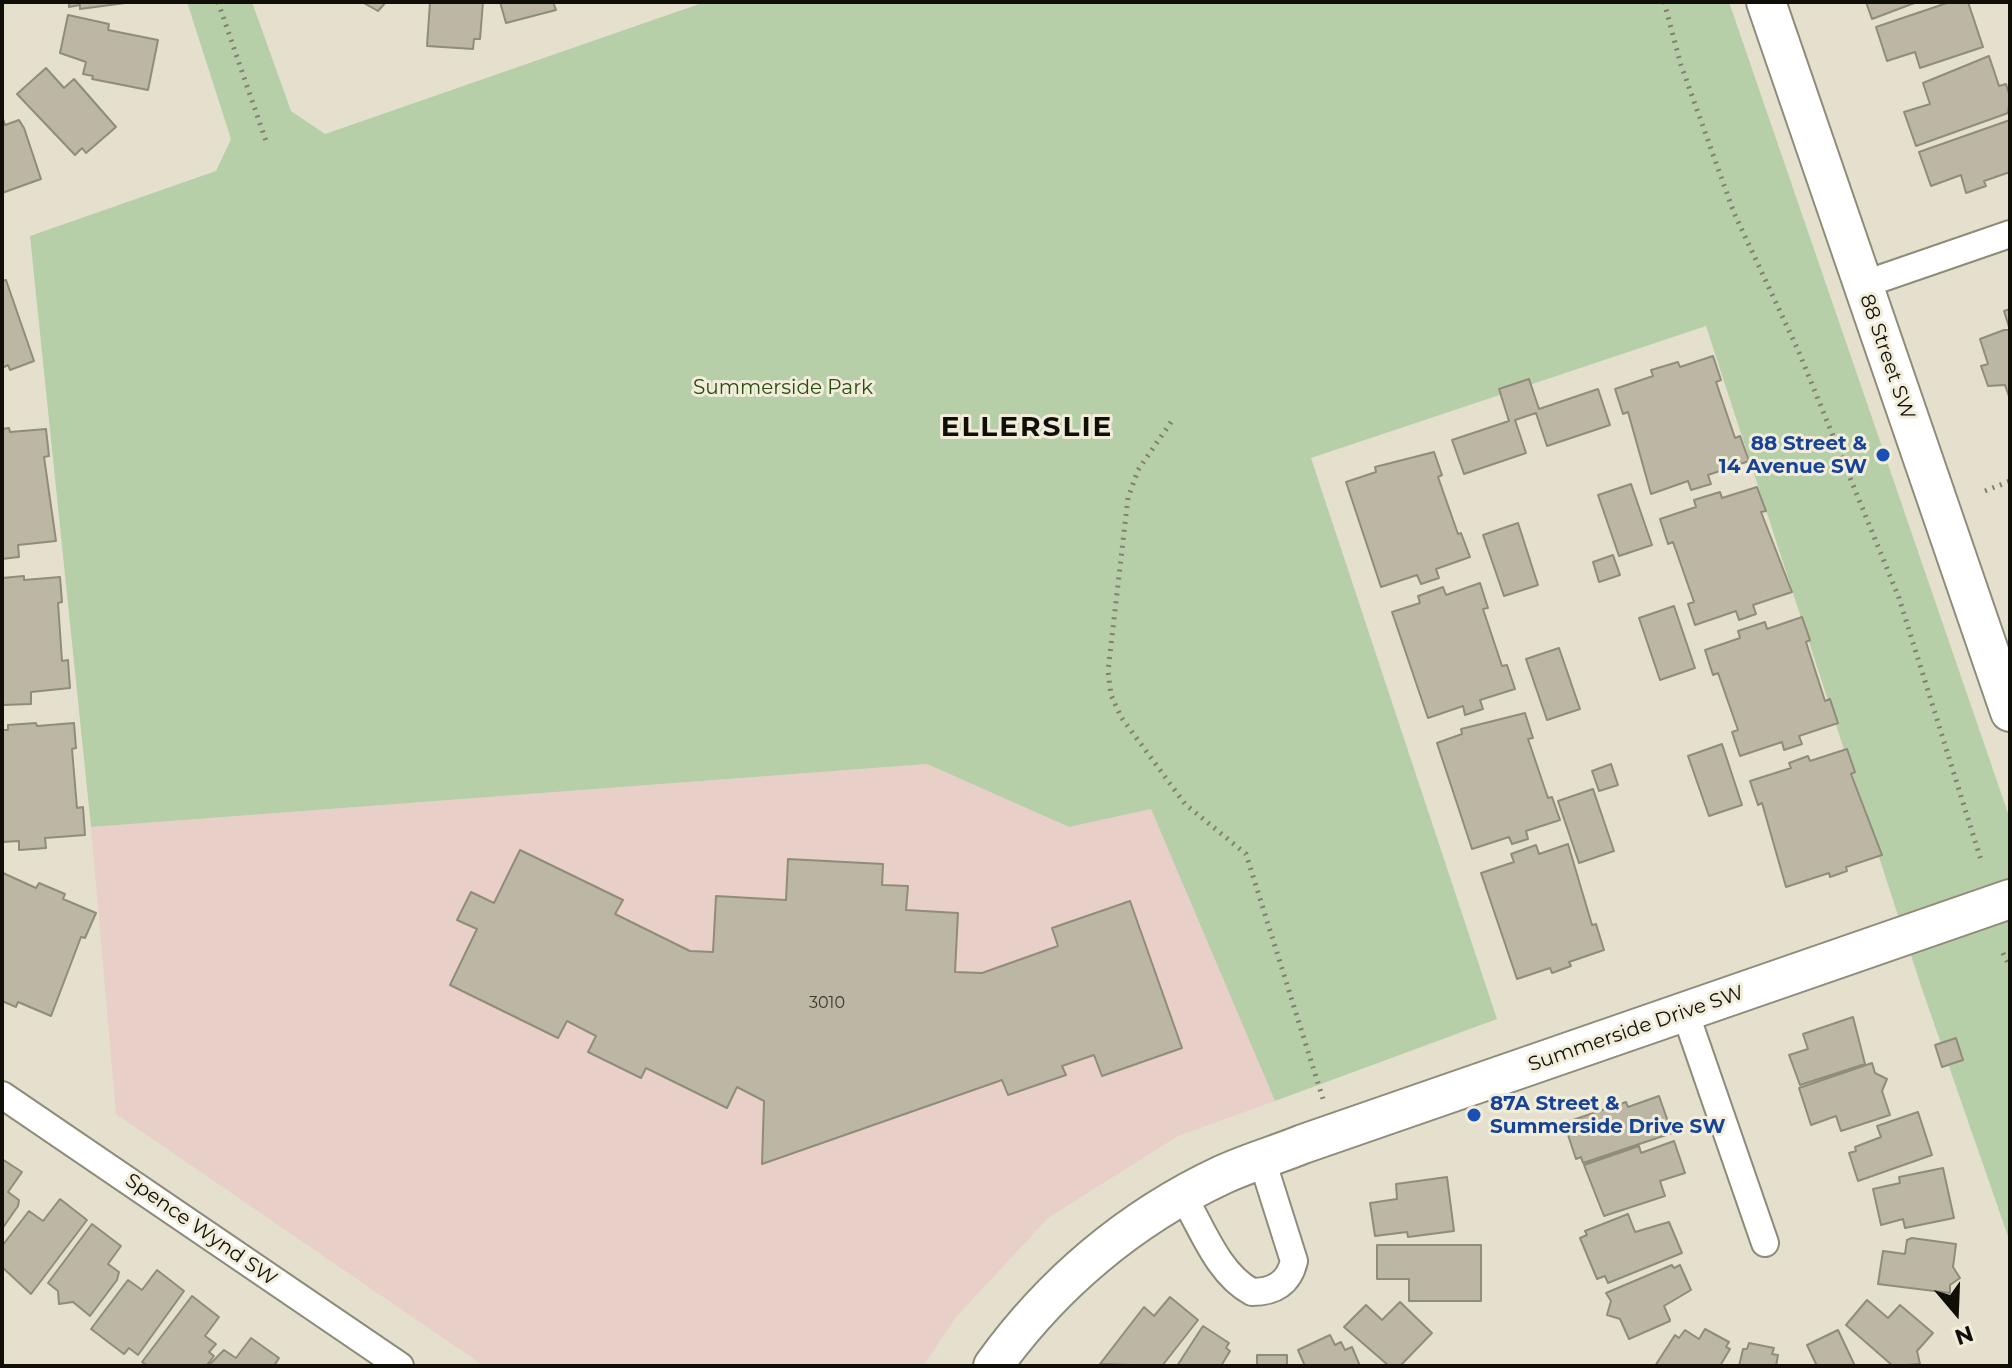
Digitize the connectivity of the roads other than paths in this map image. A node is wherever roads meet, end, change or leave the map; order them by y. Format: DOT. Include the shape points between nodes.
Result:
graph roads {
  1 [pos="1766,2"];
  2 [pos="2010,234"];
  3 [pos="1862,285"];
  4 [pos="2010,712"];
  5 [pos="2010,899"];
  6 [pos="1685,1012"];
  7 [pos="2,1095"];
  8 [pos="1262,1160"];
  9 [pos="1183,1196"];
  10 [pos="1765,1243"];
  11 [pos="395,1365"];
  12 [pos="993,1366"];
  1 -- 3 [label="street, 88 Street SW"];
  2 -- 3 [label="street"];
  3 -- 4 [label="street, 88 Street SW"];
  5 -- 6 [label="street, Summerside Drive SW"];
  6 -- 8 [label="street, Summerside Drive SW"];
  6 -- 10 [label="street"];
  7 -- 11 [label="street, Spence Wynd SW"];
  8 -- 9 [label="street, Summerside Drive SW"];
  8 -- 9 [label="street" via="1294,1261 1280,1285 1252,1292 1240,1286"];
  9 -- 12 [label="street, Summerside Drive SW" via="1073,1275 1021,1327"];
}
